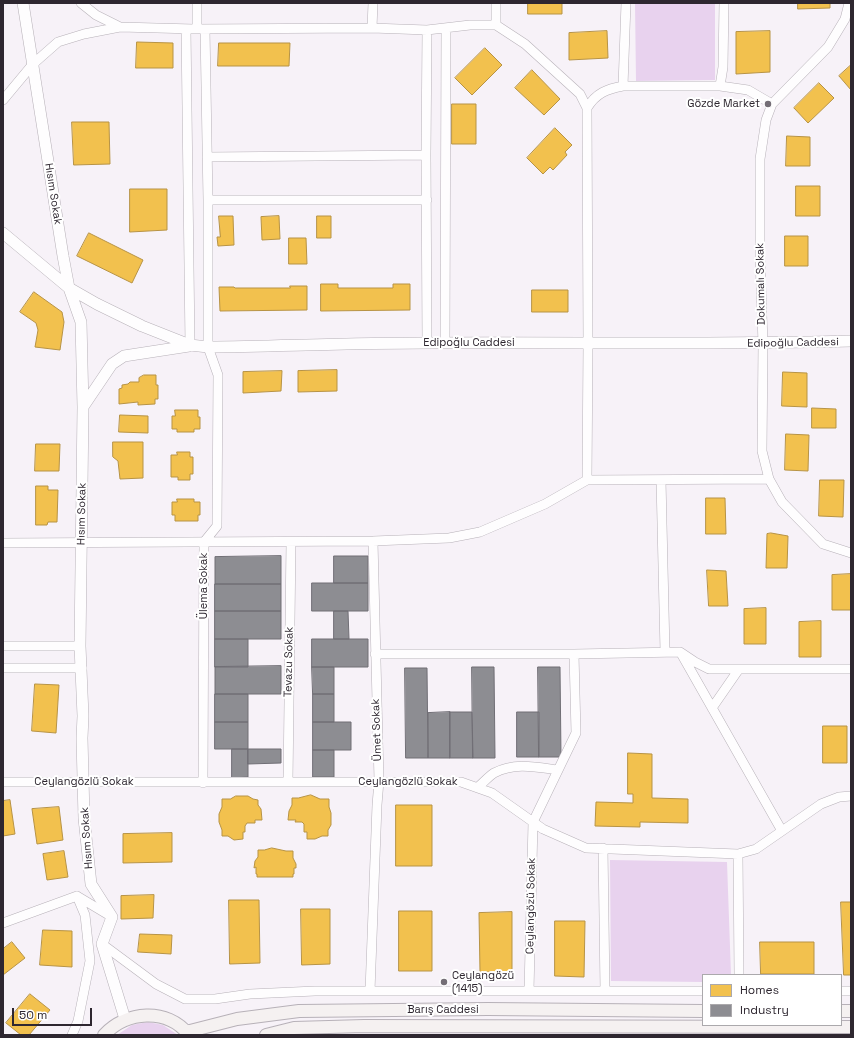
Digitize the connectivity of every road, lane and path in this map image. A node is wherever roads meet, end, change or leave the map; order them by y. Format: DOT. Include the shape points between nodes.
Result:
graph roads {
  1 [pos="23,3"];
  2 [pos="81,3"];
  3 [pos="197,3"];
  4 [pos="373,3"];
  5 [pos="496,3"];
  6 [pos="626,3"];
  7 [pos="724,3"];
  8 [pos="849,3"];
  9 [pos="848,21"];
  10 [pos="496,25"];
  11 [pos="120,27"];
  12 [pos="372,28"];
  13 [pos="446,28"];
  14 [pos="186,29"];
  15 [pos="201,29"];
  16 [pos="427,30"];
  17 [pos="33,64"];
  18 [pos="623,86"];
  19 [pos="720,86"];
  20 [pos="3,100"];
  21 [pos="772,104"];
  22 [pos="587,108"];
  23 [pos="426,155"];
  24 [pos="207,157"];
  25 [pos="208,200"];
  26 [pos="427,200"];
  27 [pos="3,234"];
  28 [pos="69,288"];
  29 [pos="851,341"];
  30 [pos="427,343"];
  31 [pos="445,343"];
  32 [pos="588,344"];
  33 [pos="763,344"];
  34 [pos="190,345"];
  35 [pos="208,347"];
  36 [pos="83,407"];
  37 [pos="769,479"];
  38 [pos="587,480"];
  39 [pos="661,480"];
  40 [pos="374,541"];
  41 [pos="204,542"];
  42 [pos="291,542"];
  43 [pos="3,543"];
  44 [pos="82,543"];
  45 [pos="851,553"];
  46 [pos="3,646"];
  47 [pos="80,646"];
  48 [pos="665,652"];
  49 [pos="680,652"];
  50 [pos="375,654"];
  51 [pos="574,654"];
  52 [pos="3,668"];
  53 [pos="82,668"];
  54 [pos="739,669"];
  55 [pos="851,669"];
  56 [pos="712,708"];
  57 [pos="558,770"];
  58 [pos="379,781"];
  59 [pos="3,782"];
  60 [pos="84,782"];
  61 [pos="203,782"];
  62 [pos="288,782"];
  63 [pos="478,788"];
  64 [pos="851,796"];
  65 [pos="533,822"];
  66 [pos="782,831"];
  67 [pos="603,848"];
  68 [pos="738,854"];
  69 [pos="77,896"];
  70 [pos="112,917"];
  71 [pos="3,924"];
  72 [pos="102,944"];
  73 [pos="739,974"];
  74 [pos="370,991"];
  75 [pos="529,991"];
  76 [pos="605,991"];
  77 [pos="702,991"];
  78 [pos="702,1011"];
  79 [pos="125,1019"];
  80 [pos="851,1027"];
  81 [pos="653,1031"];
  82 [pos="187,1033"];
  83 [pos="72,1035"];
  84 [pos="104,1035"];
  85 [pos="266,1035"];
  1 -- 17 [label="street, Hısım Sokak"];
  2 -- 11 [label="street" via="96,15"];
  3 -- 15 [label="street, Ülema Sokak"];
  4 -- 12 [label="street"];
  5 -- 10 [label="street"];
  6 -- 18 [label="street"];
  7 -- 19 [label="street" via="723,67"];
  8 -- 9 [label="street, Dokumalı Sokak"];
  9 -- 21 [label="street, Dokumalı Sokak" via="828,47"];
  10 -- 13 [label="street"];
  10 -- 22 [label="street" via="524,44 580,94"];
  11 -- 14 [label="street"];
  11 -- 17 [label="street" via="58,42"];
  12 -- 15 [label="street"];
  12 -- 16 [label="street"];
  13 -- 16 [label="street"];
  13 -- 31 [label="street"];
  14 -- 15 [label="street"];
  14 -- 34 [label="street"];
  15 -- 24 [label="street, Ülema Sokak"];
  16 -- 23 [label="street"];
  17 -- 20 [label="street"];
  17 -- 28 [label="street, Hısım Sokak"];
  18 -- 19 [label="street"];
  18 -- 22 [label="street" via="607,89 592,99"];
  19 -- 21 [label="street" via="748,90"];
  21 -- 33 [label="street, Dokumalı Sokak" via="766,120 760,159"];
  22 -- 32 [label="street"];
  23 -- 24 [label="street"];
  23 -- 26 [label="street"];
  24 -- 25 [label="street, Ülema Sokak"];
  25 -- 26 [label="street"];
  25 -- 35 [label="street, Ülema Sokak"];
  26 -- 30 [label="street"];
  27 -- 28 [label="street, Edipoğlu Caddesi"];
  28 -- 34 [label="street, Edipoğlu Caddesi" via="142,326"];
  28 -- 36 [label="street, Hısım Sokak" via="81,322"];
  29 -- 33 [label="street, Edipoğlu Caddesi"];
  30 -- 31 [label="street, Edipoğlu Caddesi"];
  30 -- 35 [label="street, Edipoğlu Caddesi"];
  31 -- 32 [label="street, Edipoğlu Caddesi"];
  32 -- 33 [label="street, Edipoğlu Caddesi"];
  32 -- 38 [label="street"];
  33 -- 37 [label="street, Dokumalı Sokak" via="762,451"];
  34 -- 35 [label="street, Edipoğlu Caddesi"];
  34 -- 36 [label="street" via="124,356 112,364"];
  35 -- 41 [label="street, Ülema Sokak" via="218,375 217,526"];
  36 -- 44 [label="street, Hısım Sokak"];
  37 -- 39 [label="street"];
  37 -- 45 [label="street, Dokumalı Sokak" via="782,502 823,544"];
  38 -- 39 [label="street"];
  38 -- 40 [label="street" via="545,504 480,532 449,538"];
  39 -- 48 [label="street"];
  40 -- 42 [label="street"];
  40 -- 50 [label="street, Ümet Sokak"];
  41 -- 42 [label="street"];
  41 -- 44 [label="street"];
  41 -- 61 [label="street, Ülema Sokak"];
  42 -- 62 [label="street, Tevazu Sokak"];
  43 -- 44 [label="street"];
  44 -- 47 [label="street, Hısım Sokak"];
  46 -- 47 [label="street"];
  47 -- 53 [label="street, Hısım Sokak"];
  48 -- 49 [label="street"];
  48 -- 51 [label="street"];
  49 -- 54 [label="street" via="709,668"];
  49 -- 56 [label="street"];
  50 -- 51 [label="street"];
  50 -- 58 [label="street, Ümet Sokak"];
  51 -- 57 [label="street" via="576,733"];
  52 -- 53 [label="street"];
  53 -- 60 [label="street, Hısım Sokak"];
  54 -- 55 [label="street"];
  54 -- 56 [label="street"];
  56 -- 66 [label="street"];
  57 -- 63 [label="street" via="528,766 509,767 493,774"];
  57 -- 65 [label="street"];
  58 -- 62 [label="street, Ceylangözlü Sokak"];
  58 -- 63 [label="street, Ceylangözlü Sokak" via="461,782"];
  58 -- 74 [label="street, Ümet Sokak"];
  59 -- 60 [label="street, Ceylangözlü Sokak"];
  60 -- 61 [label="street, Ceylangözlü Sokak"];
  60 -- 70 [label="street, Hısım Sokak" via="84,818 91,884"];
  61 -- 62 [label="street, Ceylangözlü Sokak"];
  63 -- 65 [label="street, Ceylangözlü Sokak" via="492,793"];
  64 -- 66 [label="street, Ceylangözlü Sokak" via="839,797 821,804"];
  65 -- 67 [label="street, Ceylangözlü Sokak" via="586,848"];
  65 -- 75 [label="street, Ceylangözü Sokak"];
  66 -- 68 [label="street, Ceylangözlü Sokak" via="756,849"];
  67 -- 68 [label="street, Ceylangözlü Sokak"];
  67 -- 76 [label="street"];
  68 -- 73 [label="street"];
  69 -- 70 [label="street"];
  69 -- 71 [label="street"];
  69 -- 83 [label="street" via="85,915 90,961 78,1021"];
  70 -- 72 [label="street"];
  72 -- 74 [label="street" via="156,984 185,999 215,999 315,990"];
  72 -- 79 [label="street"];
  74 -- 75 [label="street"];
  75 -- 76 [label="street"];
  76 -- 77 [label="street"];
  78 -- 82 [label="main road, Barış Caddesi" via="299,1011 237,1019"];
  79 -- 82 [label="main road" via="141,1015 157,1016 173,1022"];
  79 -- 84 [label="main road"];
  80 -- 81 [label="main road, Barış Caddesi"];
  81 -- 85 [label="main road, Barış Caddesi" via="364,1026 294,1028"];
}
